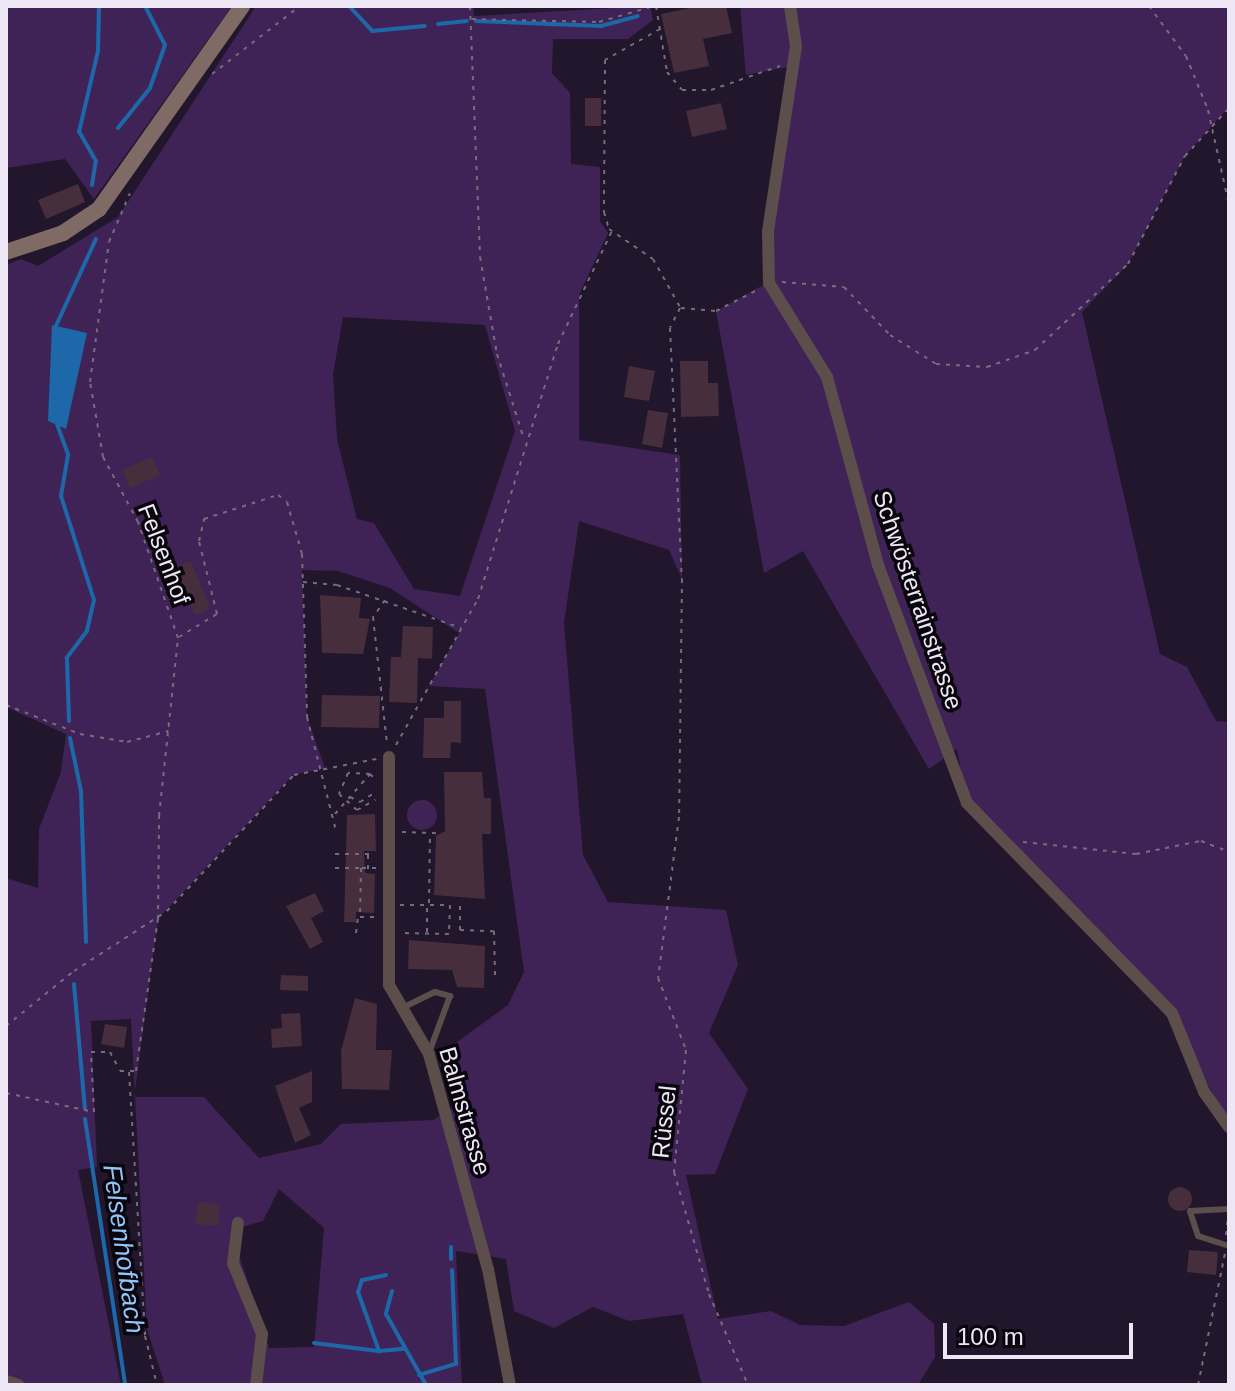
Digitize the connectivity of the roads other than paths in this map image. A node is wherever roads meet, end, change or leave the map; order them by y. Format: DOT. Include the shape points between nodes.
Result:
graph roads {
  1 [pos="242,6"];
  2 [pos="790,6"];
  3 [pos="6,252"];
  4 [pos="389,763"];
  5 [pos="402,1008"];
  6 [pos="429,1054"];
  7 [pos="1229,1127"];
  8 [pos="1228,1208"];
  9 [pos="238,1223"];
  10 [pos="1226,1245"];
  11 [pos="6,1381"];
  12 [pos="18,1385"];
  13 [pos="256,1385"];
  14 [pos="510,1385"];
  1 -- 3 [label="street" via="121,183 82,223"];
  2 -- 7 [label="street, Schwösterrainstrasse" via="794,66 768,232 769,283 827,377 878,565 967,803 1172,1013 1204,1092"];
  4 -- 5 [label="street, Balmstrasse" via="383,794 388,976"];
  5 -- 6 [label="street, Balmstrasse"];
  5 -- 6 [label="lane" via="435,992 450,996"];
  6 -- 14 [label="street, Balmstrasse" via="488,1269"];
  8 -- 10 [label="lane" via="1190,1211 1198,1236"];
  9 -- 13 [label="street" via="233,1263 262,1334"];
  11 -- 12 [label="street"];
}
